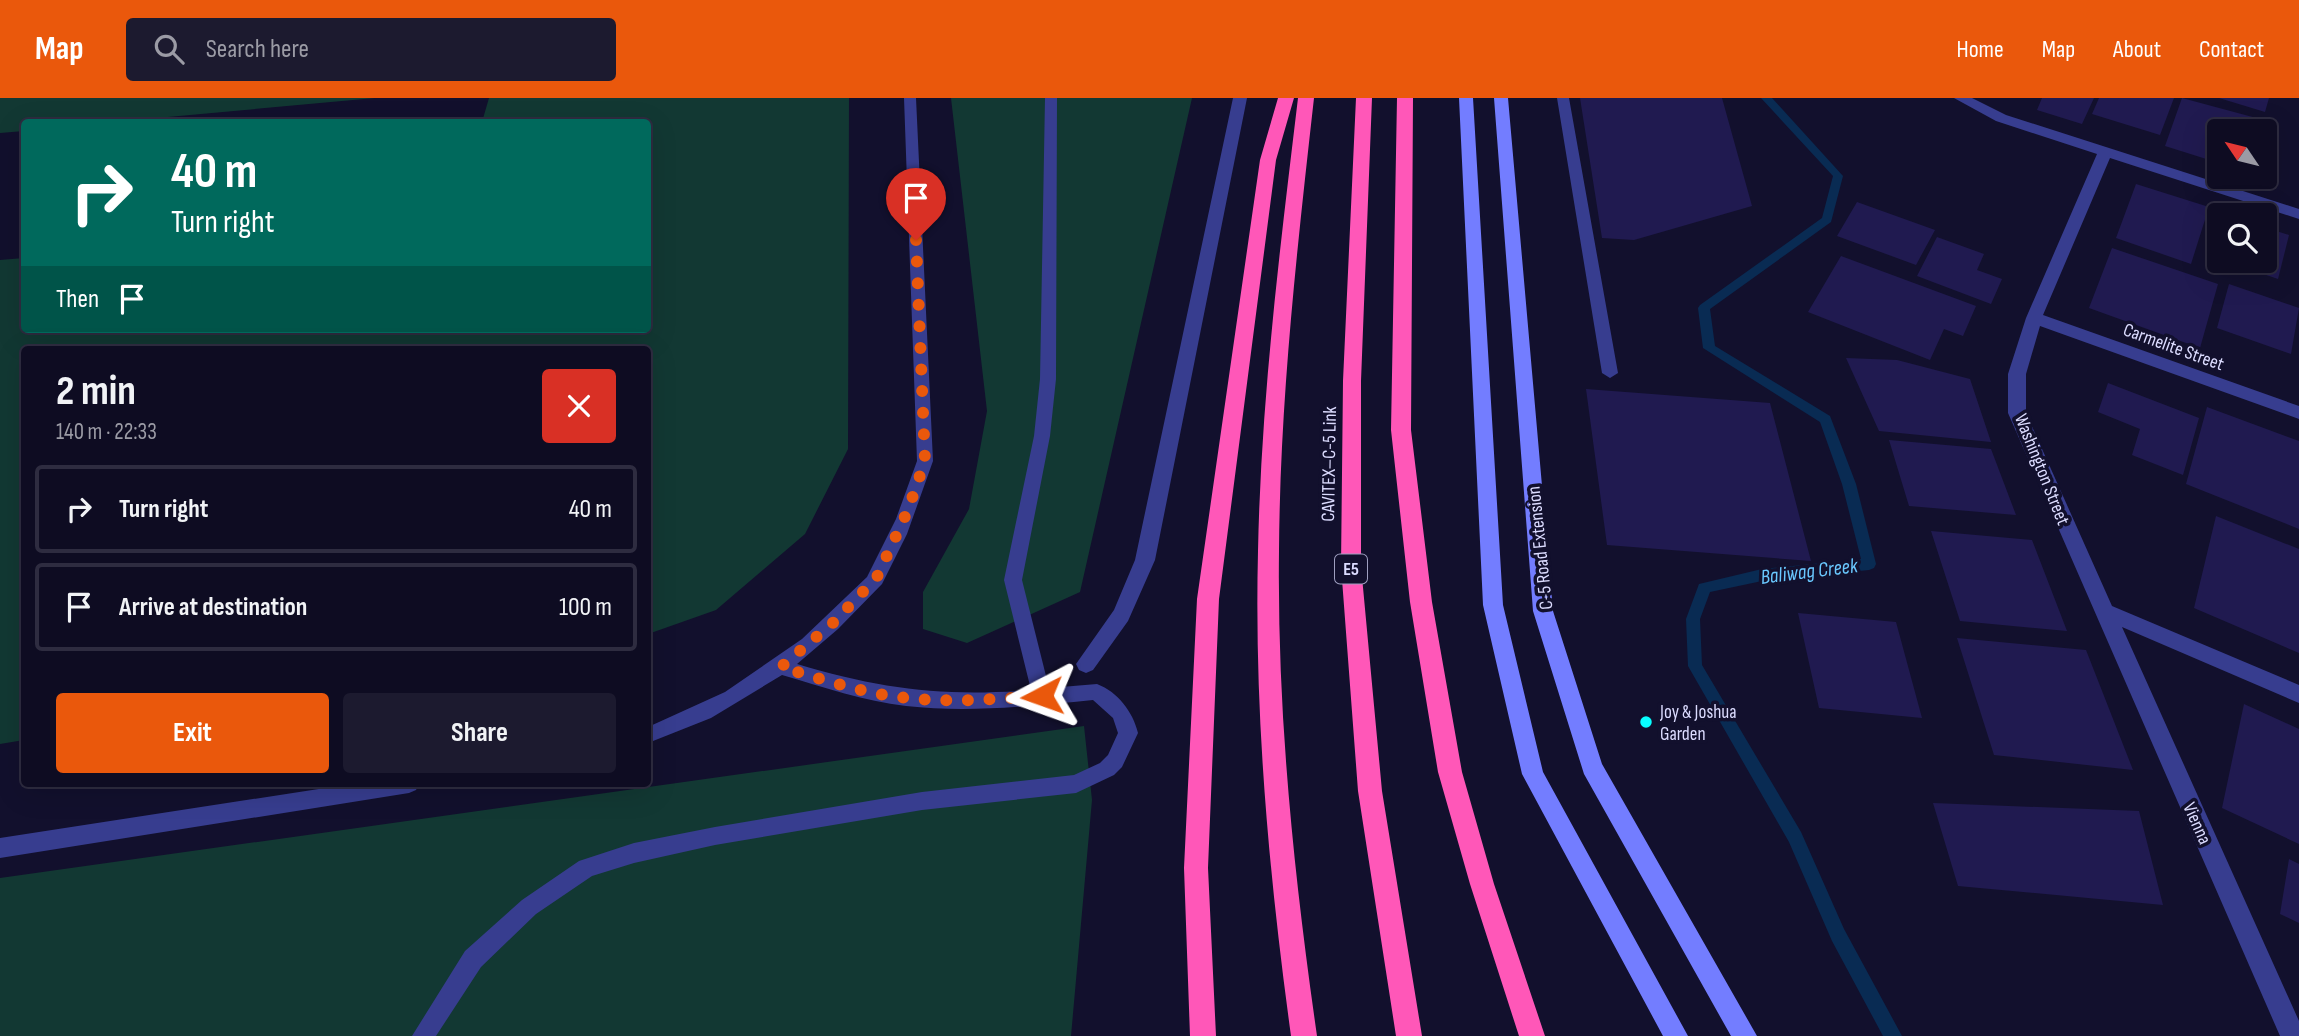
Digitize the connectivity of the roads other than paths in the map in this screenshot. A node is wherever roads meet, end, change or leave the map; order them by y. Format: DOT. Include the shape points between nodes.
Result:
graph roads {
  1 [pos="910,98"];
  2 [pos="1051,98"];
  3 [pos="1240,98"];
  4 [pos="1286,98"];
  5 [pos="1306,98"];
  6 [pos="1364,98"];
  7 [pos="1405,98"];
  8 [pos="1466,98"];
  9 [pos="1501,98"];
  10 [pos="1563,98"];
  11 [pos="1961,98"];
  12 [pos="2105,153"];
  13 [pos="2299,214"];
  14 [pos="2034,318"];
  15 [pos="1610,373"];
  16 [pos="2299,413"];
  17 [pos="2102,610"];
  18 [pos="1086,664"];
  19 [pos="781,667"];
  20 [pos="2299,694"];
  21 [pos="1042,696"];
  22 [pos="651,734"];
  23 [pos="390,787"];
  24 [pos="0,848"];
  25 [pos="423,1036"];
  26 [pos="1203,1036"];
  27 [pos="1304,1036"];
  28 [pos="1409,1036"];
  29 [pos="1532,1036"];
  30 [pos="1676,1036"];
  31 [pos="1745,1036"];
  32 [pos="2293,1036"];
  1 -- 19 [label="lane" via="925,461 877,577"];
  2 -- 21 [label="lane" via="1048,379 1042,436 1013,580"];
  3 -- 18 [label="street" via="1145,560 1129,605"];
  4 -- 26 [label="highway" via="1268,160 1208,599 1196,868"];
  5 -- 27 [label="highway" via="1277,374 1268,614 1282,861"];
  6 -- 28 [label="highway, CAVITEX–C-5 Link / E5" via="1352,381 1350,566 1370,791"];
  7 -- 29 [label="highway" via="1401,430 1421,602 1450,772"];
  8 -- 30 [label="main road" via="1493,606 1533,774"];
  9 -- 31 [label="main road, C-5 Road Extension" via="1543,611 1592,767"];
  10 -- 15 [label="lane"];
  11 -- 12 [label="street" via="2001,118"];
  12 -- 13 [label="street"];
  12 -- 14 [label="street, Washington Street"];
  14 -- 16 [label="street, Carmelite Street"];
  14 -- 17 [label="street, Washington Street" via="2017,374 2017,413"];
  17 -- 20 [label="street"];
  17 -- 32 [label="street, Vienna"];
  19 -- 21 [label="lane" via="855,689 906,698"];
  19 -- 22 [label="lane" via="676,726"];
  21 -- 25 [label="lane" via="1097,692 1111,701 1125,719 1128,733 1115,761 1076,784 922,801 715,835 586,868 529,907 473,959"];
  23 -- 24 [label="lane"];
}
